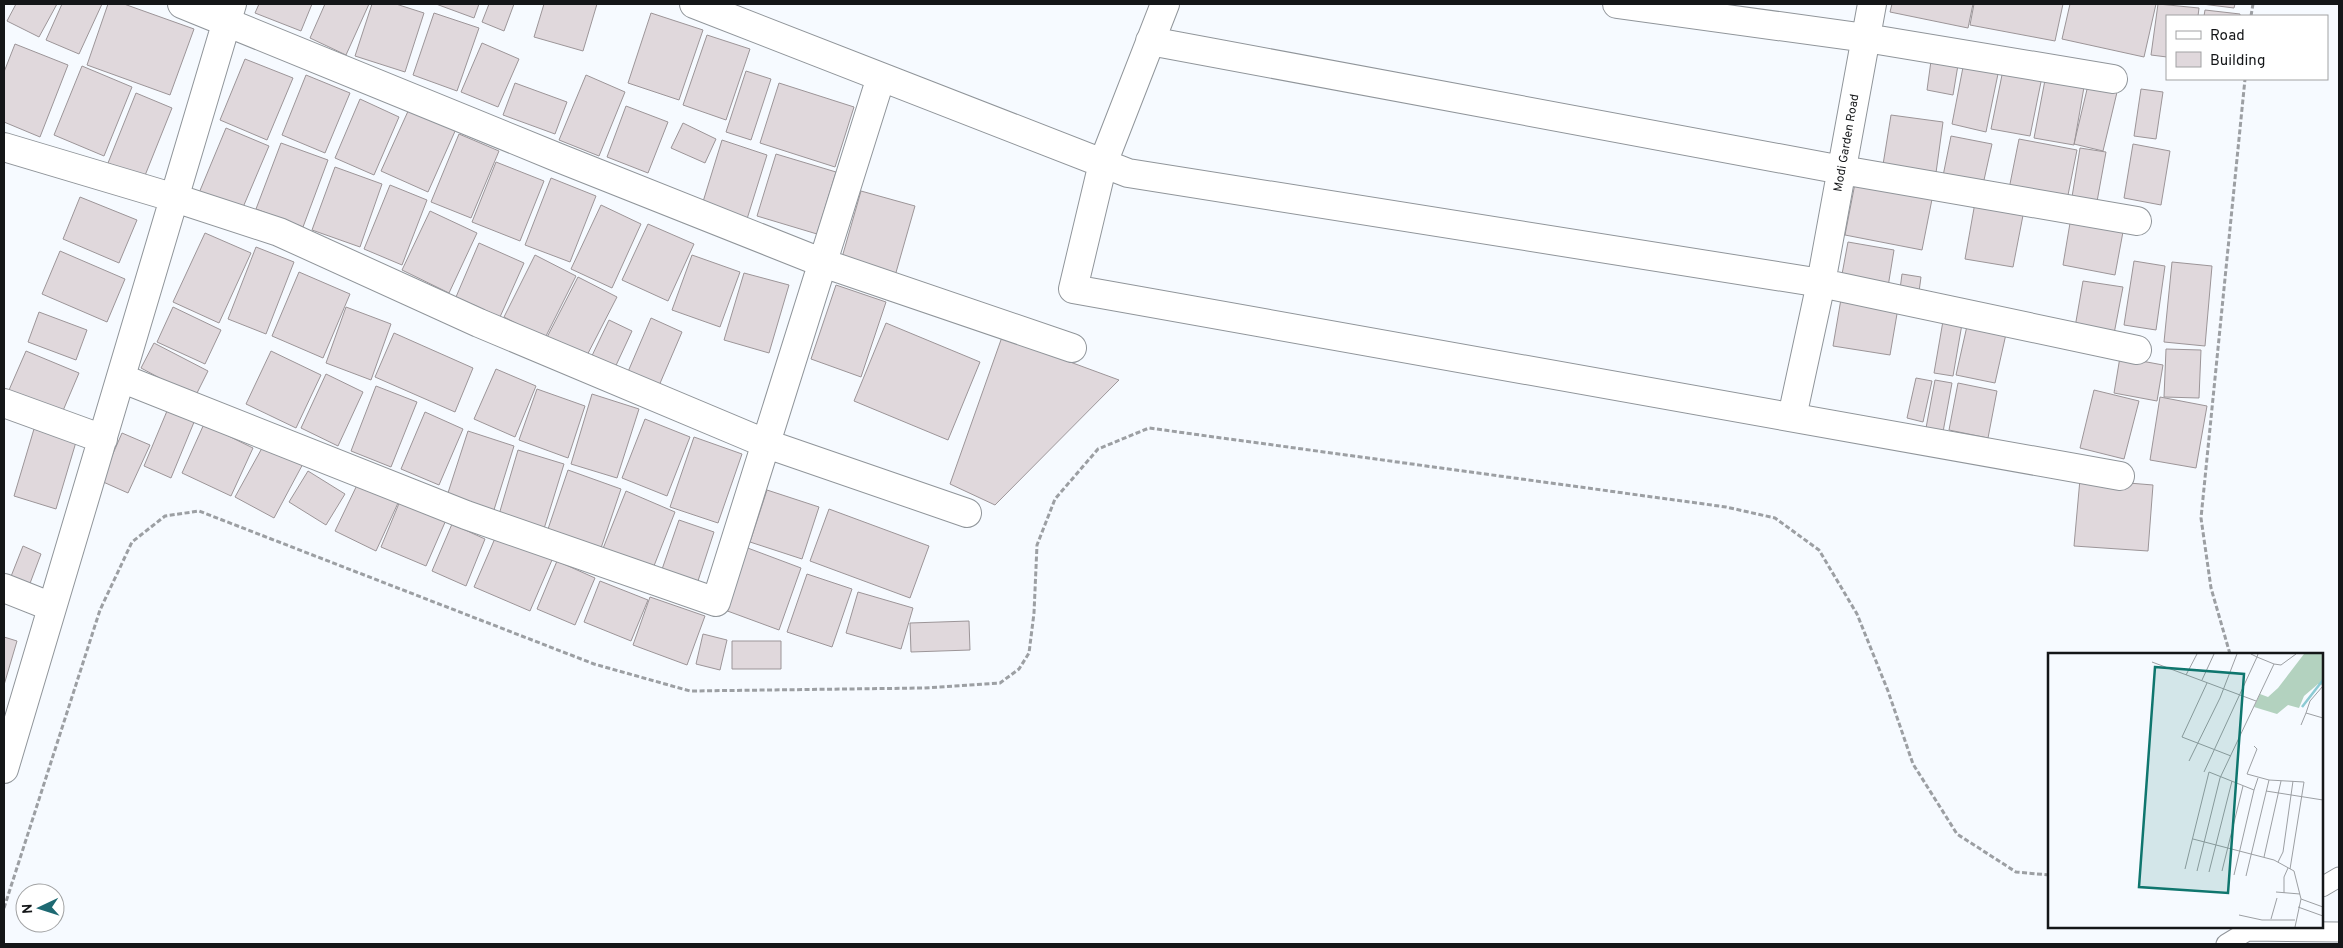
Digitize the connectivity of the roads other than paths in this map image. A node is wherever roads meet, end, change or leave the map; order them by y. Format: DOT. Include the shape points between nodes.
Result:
graph roads {
  1 [pos="182,4"];
  2 [pos="694,4"];
  3 [pos="1165,4"];
  4 [pos="1617,4"];
  5 [pos="1872,4"];
  6 [pos="230,12"];
  7 [pos="1866,38"];
  8 [pos="1150,41"];
  9 [pos="881,77"];
  10 [pos="2113,79"];
  11 [pos="4,147"];
  12 [pos="1103,163"];
  13 [pos="1842,170"];
  14 [pos="175,198"];
  15 [pos="2137,221"];
  16 [pos="823,263"];
  17 [pos="1821,283"];
  18 [pos="1072,348"];
  19 [pos="2137,350"];
  20 [pos="121,378"];
  21 [pos="4,403"];
  22 [pos="1792,417"];
  23 [pos="103,439"];
  24 [pos="767,444"];
  25 [pos="2120,476"];
  26 [pos="967,513"];
  27 [pos="4,588"];
  28 [pos="52,607"];
  29 [pos="4,769"];
  30 [pos="2339,877"];
  31 [pos="2323,886"];
  32 [pos="2250,929"];
  33 [pos="2339,932"];
  34 [pos="2226,944"];
  1 -- 6 [label="street"];
  2 -- 9 [label="street"];
  3 -- 8 [label="street"];
  4 -- 7 [label="street"];
  5 -- 7 [label="street, Modi Garden Road"];
  6 -- 14 [label="street"];
  6 -- 16 [label="street" via="559,158"];
  7 -- 10 [label="street"];
  7 -- 13 [label="street, Modi Garden Road"];
  8 -- 12 [label="street"];
  8 -- 13 [label="street"];
  9 -- 12 [label="street"];
  9 -- 16 [label="street"];
  11 -- 14 [label="street"];
  12 -- 17 [label="street" via="1137,175"];
  12 -- 22 [label="street" via="1073,289"];
  13 -- 15 [label="street"];
  13 -- 17 [label="street, Modi Garden Road"];
  14 -- 20 [label="street"];
  14 -- 24 [label="street" via="279,232 479,323"];
  16 -- 18 [label="street"];
  16 -- 24 [label="street"];
  17 -- 19 [label="street"];
  17 -- 22 [label="street, Modi Garden Road"];
  20 -- 23 [label="street"];
  20 -- 24 [label="street" via="466,515 716,602"];
  21 -- 23 [label="street"];
  22 -- 25 [label="street"];
  23 -- 28 [label="street"];
  24 -- 26 [label="street"];
  27 -- 28 [label="street"];
  28 -- 29 [label="street"];
  30 -- 31 [label="lane"];
  32 -- 33 [label="lane"];
  32 -- 34 [label="lane"];
}
